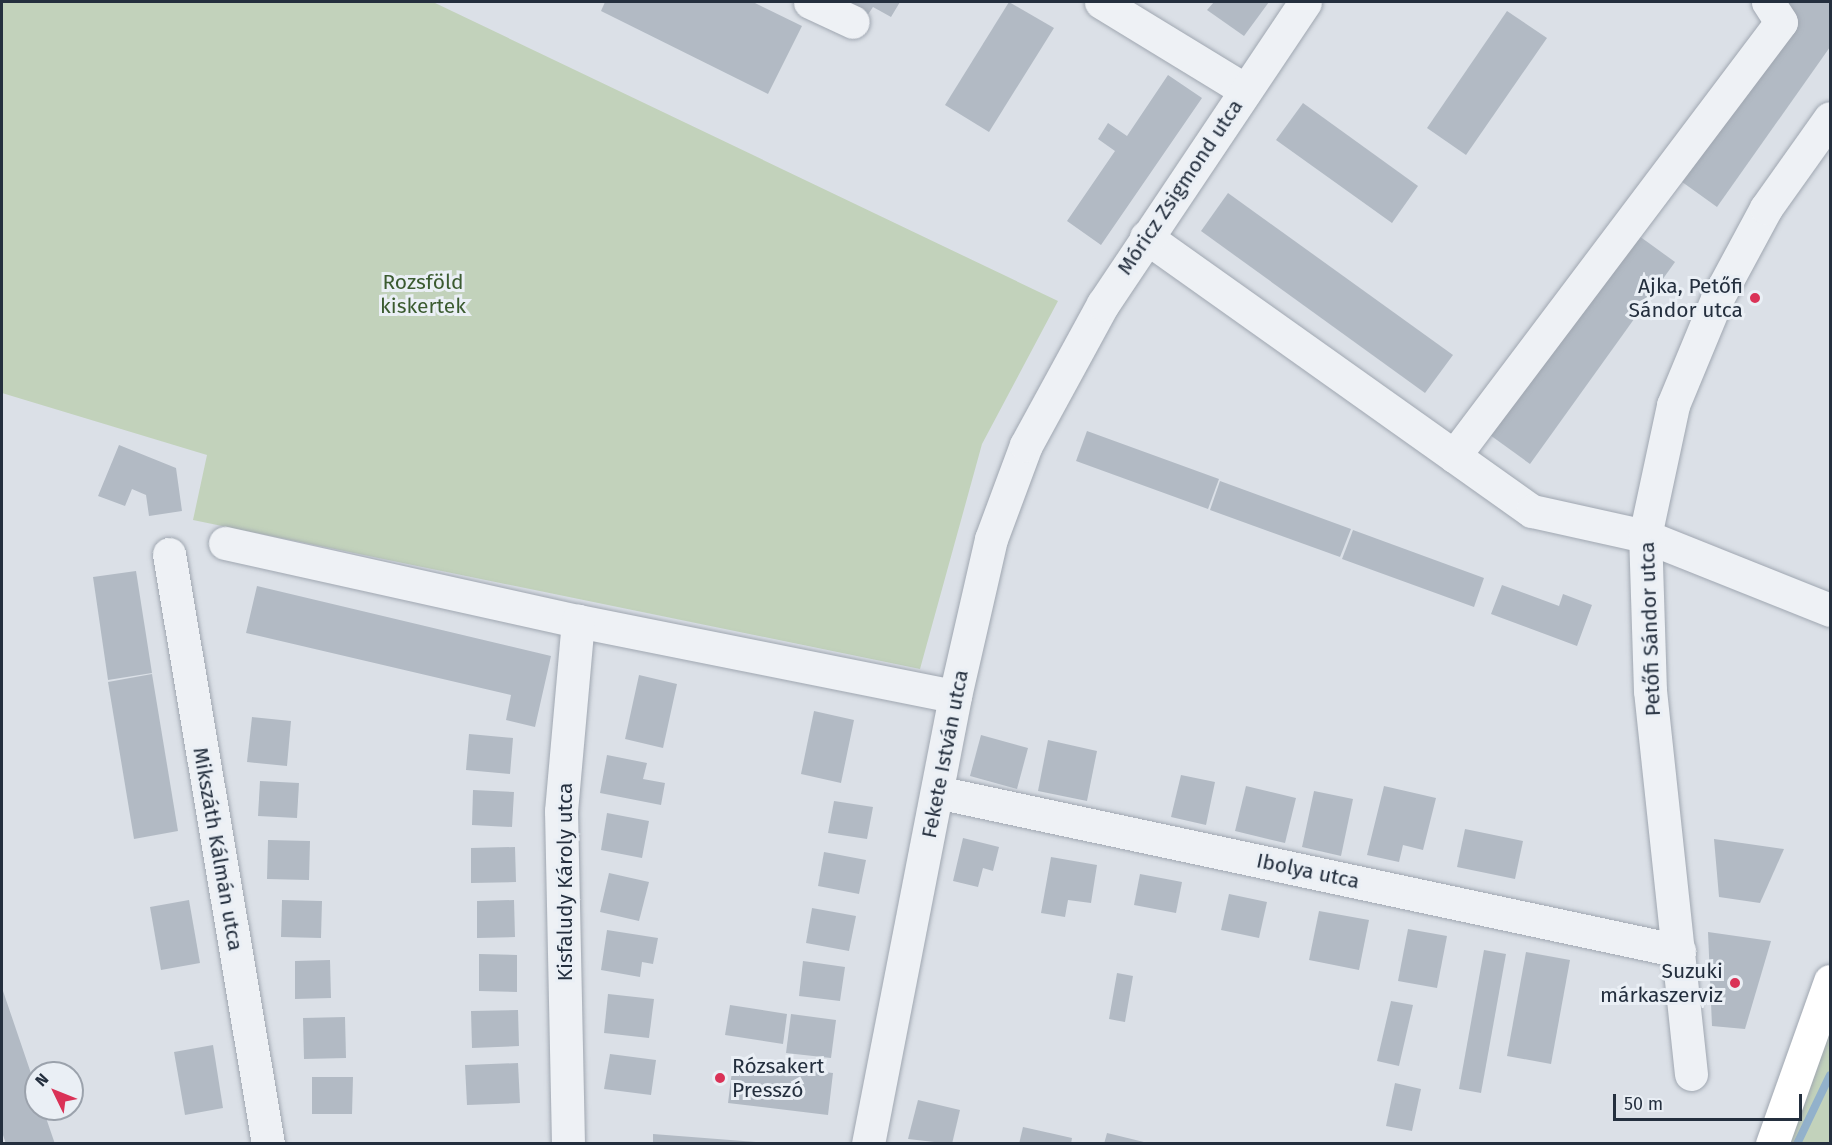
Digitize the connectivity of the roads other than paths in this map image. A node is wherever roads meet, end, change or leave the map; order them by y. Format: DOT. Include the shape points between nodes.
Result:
graph roads {
  1 [pos="810,2"];
  2 [pos="1101,2"];
  3 [pos="1305,2"];
  4 [pos="1768,2"];
  5 [pos="853,22"];
  6 [pos="1245,90"];
  7 [pos="1830,118"];
  8 [pos="1146,237"];
  9 [pos="1062,377"];
  10 [pos="1454,456"];
  11 [pos="1645,536"];
  12 [pos="225,543"];
  13 [pos="169,554"];
  14 [pos="1830,610"];
  15 [pos="578,621"];
  16 [pos="955,696"];
  17 [pos="937,792"];
  18 [pos="1679,951"];
  19 [pos="1830,981"];
  20 [pos="1691,1074"];
  21 [pos="268,1143"];
  22 [pos="568,1143"];
  23 [pos="868,1143"];
  24 [pos="1772,1143"];
  1 -- 5 [label="street"];
  2 -- 6 [label="street"];
  3 -- 6 [label="street, Móricz Zsigmond utca"];
  4 -- 10 [label="street" via="1781,22"];
  6 -- 8 [label="street, Móricz Zsigmond utca"];
  7 -- 11 [label="street, Petőfi Sándor utca" via="1766,208 1717,299 1673,405"];
  8 -- 9 [label="street, Móricz Zsigmond utca"];
  8 -- 10 [label="street"];
  9 -- 16 [label="street, Fekete István utca" via="1026,445 991,539"];
  10 -- 11 [label="street" via="1532,511"];
  11 -- 14 [label="street"];
  11 -- 18 [label="street, Petőfi Sándor utca" via="1650,691"];
  12 -- 15 [label="street"];
  13 -- 21 [label="street, Mikszáth Kálmán utca"];
  15 -- 16 [label="street"];
  15 -- 22 [label="street, Kisfaludy Károly utca" via="561,811"];
  16 -- 17 [label="street, Fekete István utca"];
  17 -- 18 [label="street, Ibolya utca"];
  17 -- 23 [label="street, Fekete István utca"];
  18 -- 20 [label="street, Petőfi Sándor utca"];
  19 -- 24 [label="main road"];
}
